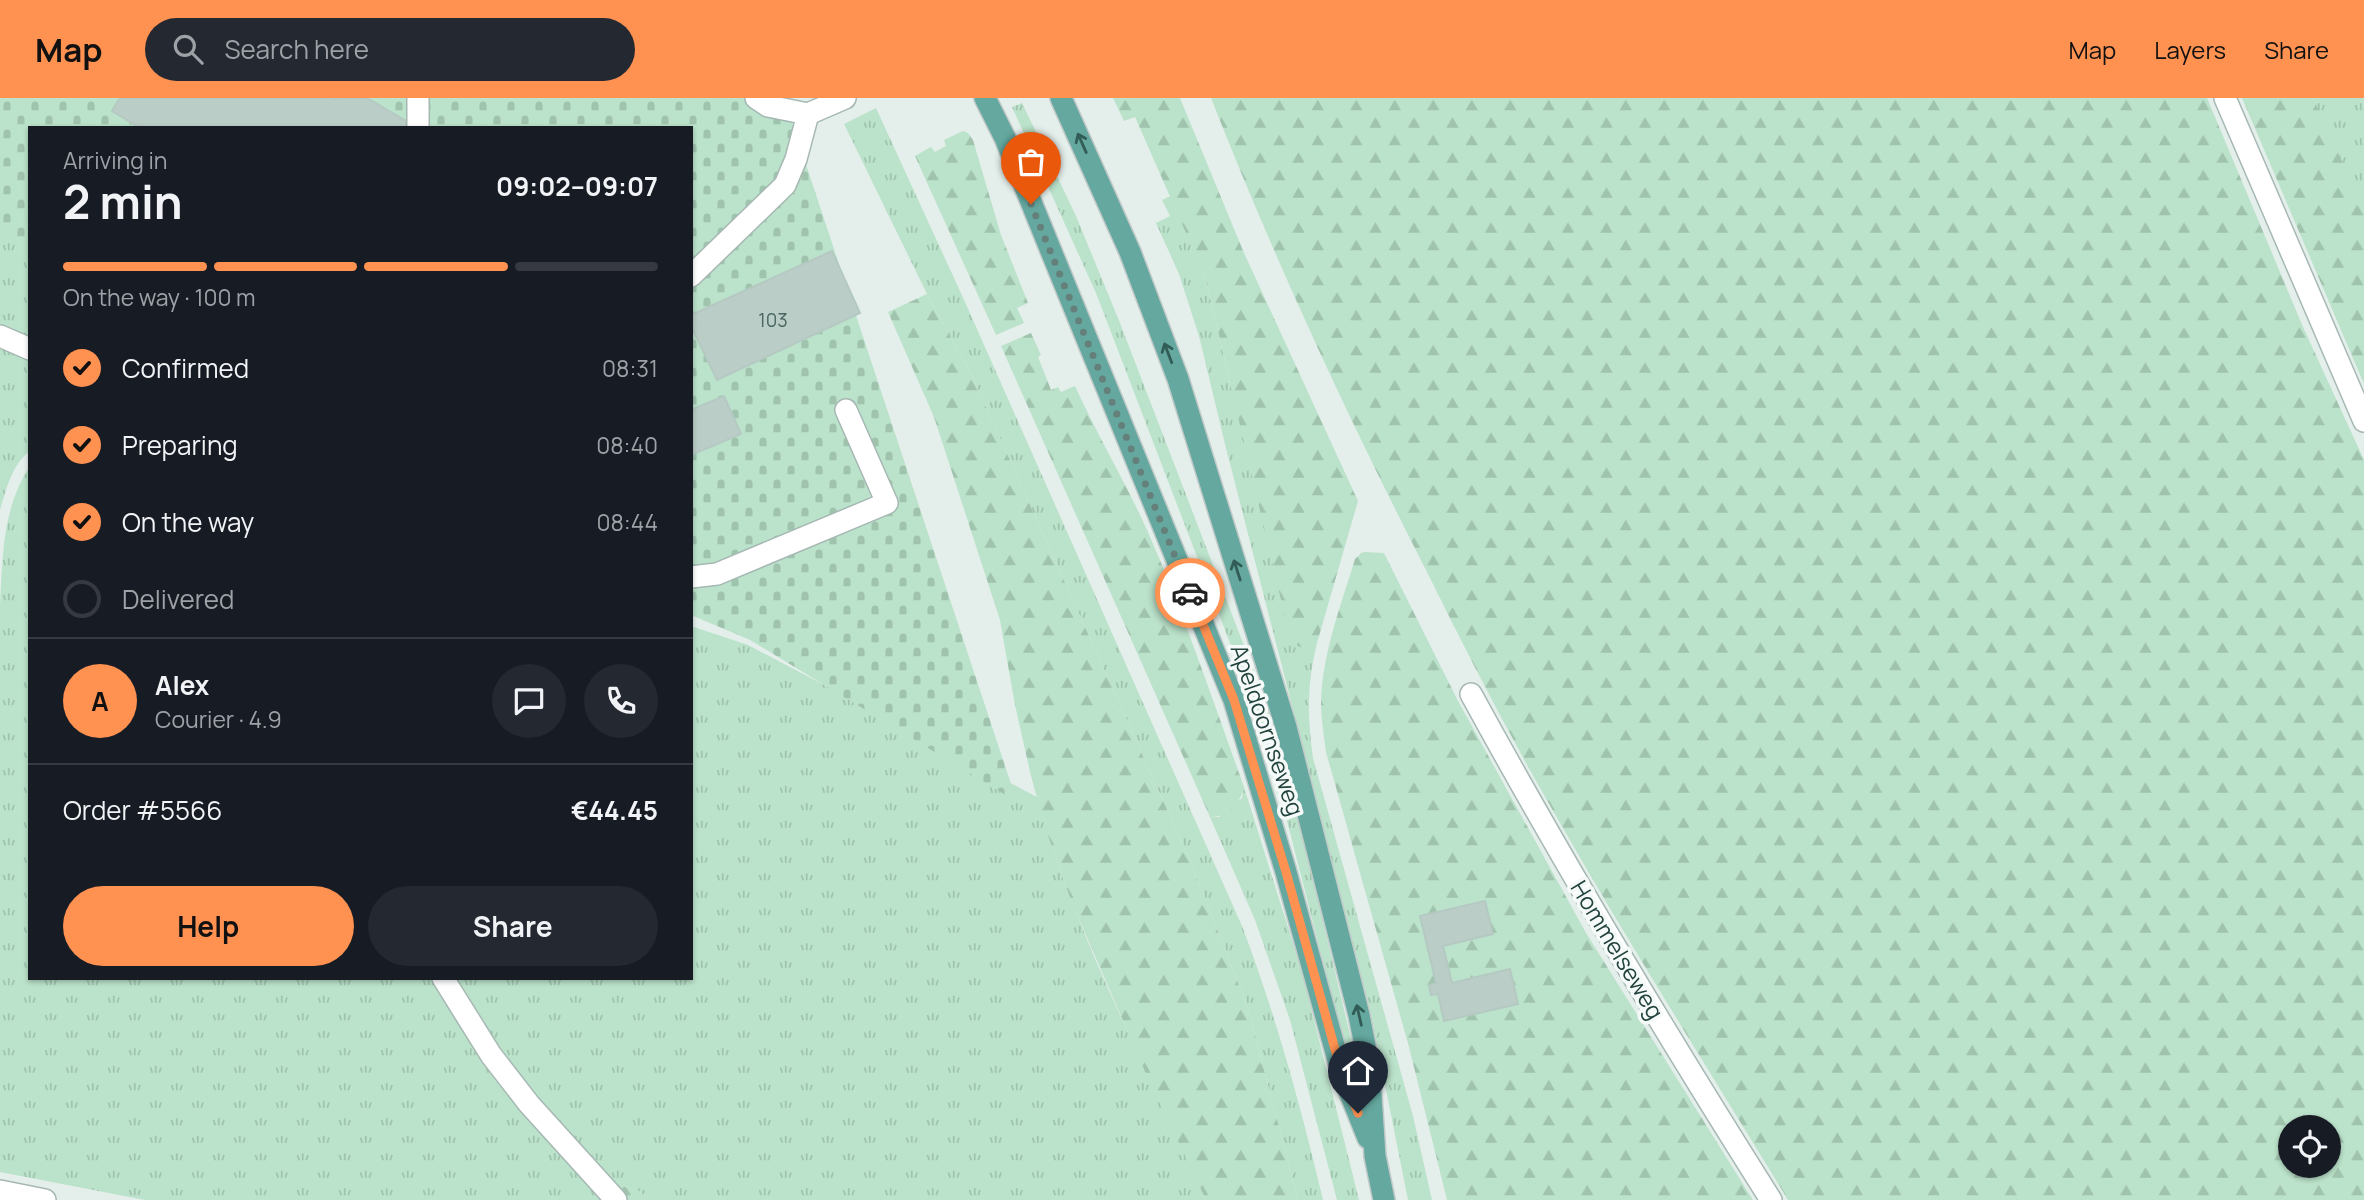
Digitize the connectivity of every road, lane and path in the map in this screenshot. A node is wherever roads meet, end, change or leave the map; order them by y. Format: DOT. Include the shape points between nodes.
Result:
graph roads {
  1 [pos="418,98"];
  2 [pos="756,98"];
  3 [pos="845,98"];
  4 [pos="985,98"];
  5 [pos="1061,98"];
  6 [pos="2225,98"];
  7 [pos="808,114"];
  8 [pos="418,126"];
  9 [pos="693,274"];
  10 [pos="0,337"];
  11 [pos="28,348"];
  12 [pos="846,410"];
  13 [pos="2364,421"];
  14 [pos="693,577"];
  15 [pos="1471,694"];
  16 [pos="444,980"];
  17 [pos="1375,1156"];
  18 [pos="0,1191"];
  19 [pos="45,1200"];
  20 [pos="616,1200"];
  21 [pos="1384,1200"];
  22 [pos="1771,1200"];
  1 -- 8 [label="street"];
  2 -- 7 [label="street" via="768,106"];
  3 -- 7 [label="street"];
  4 -- 17 [label="main road, Apeldoornseweg" via="1234,700 1341,1071"];
  17 -- 5 [label="main road, Apeldoornseweg, one-way" via="1369,1066 1359,1015 1278,701 1178,379 1130,252"];
  6 -- 13 [label="street"];
  7 -- 9 [label="street" via="785,186"];
  10 -- 11 [label="street"];
  12 -- 14 [label="street" via="887,503 717,574"];
  15 -- 22 [label="street, Hommelseweg" via="1593,912"];
  16 -- 20 [label="street" via="491,1055 529,1104"];
  17 -- 21 [label="main road, Apeldoornseweg"];
  18 -- 19 [label="street"];
}
